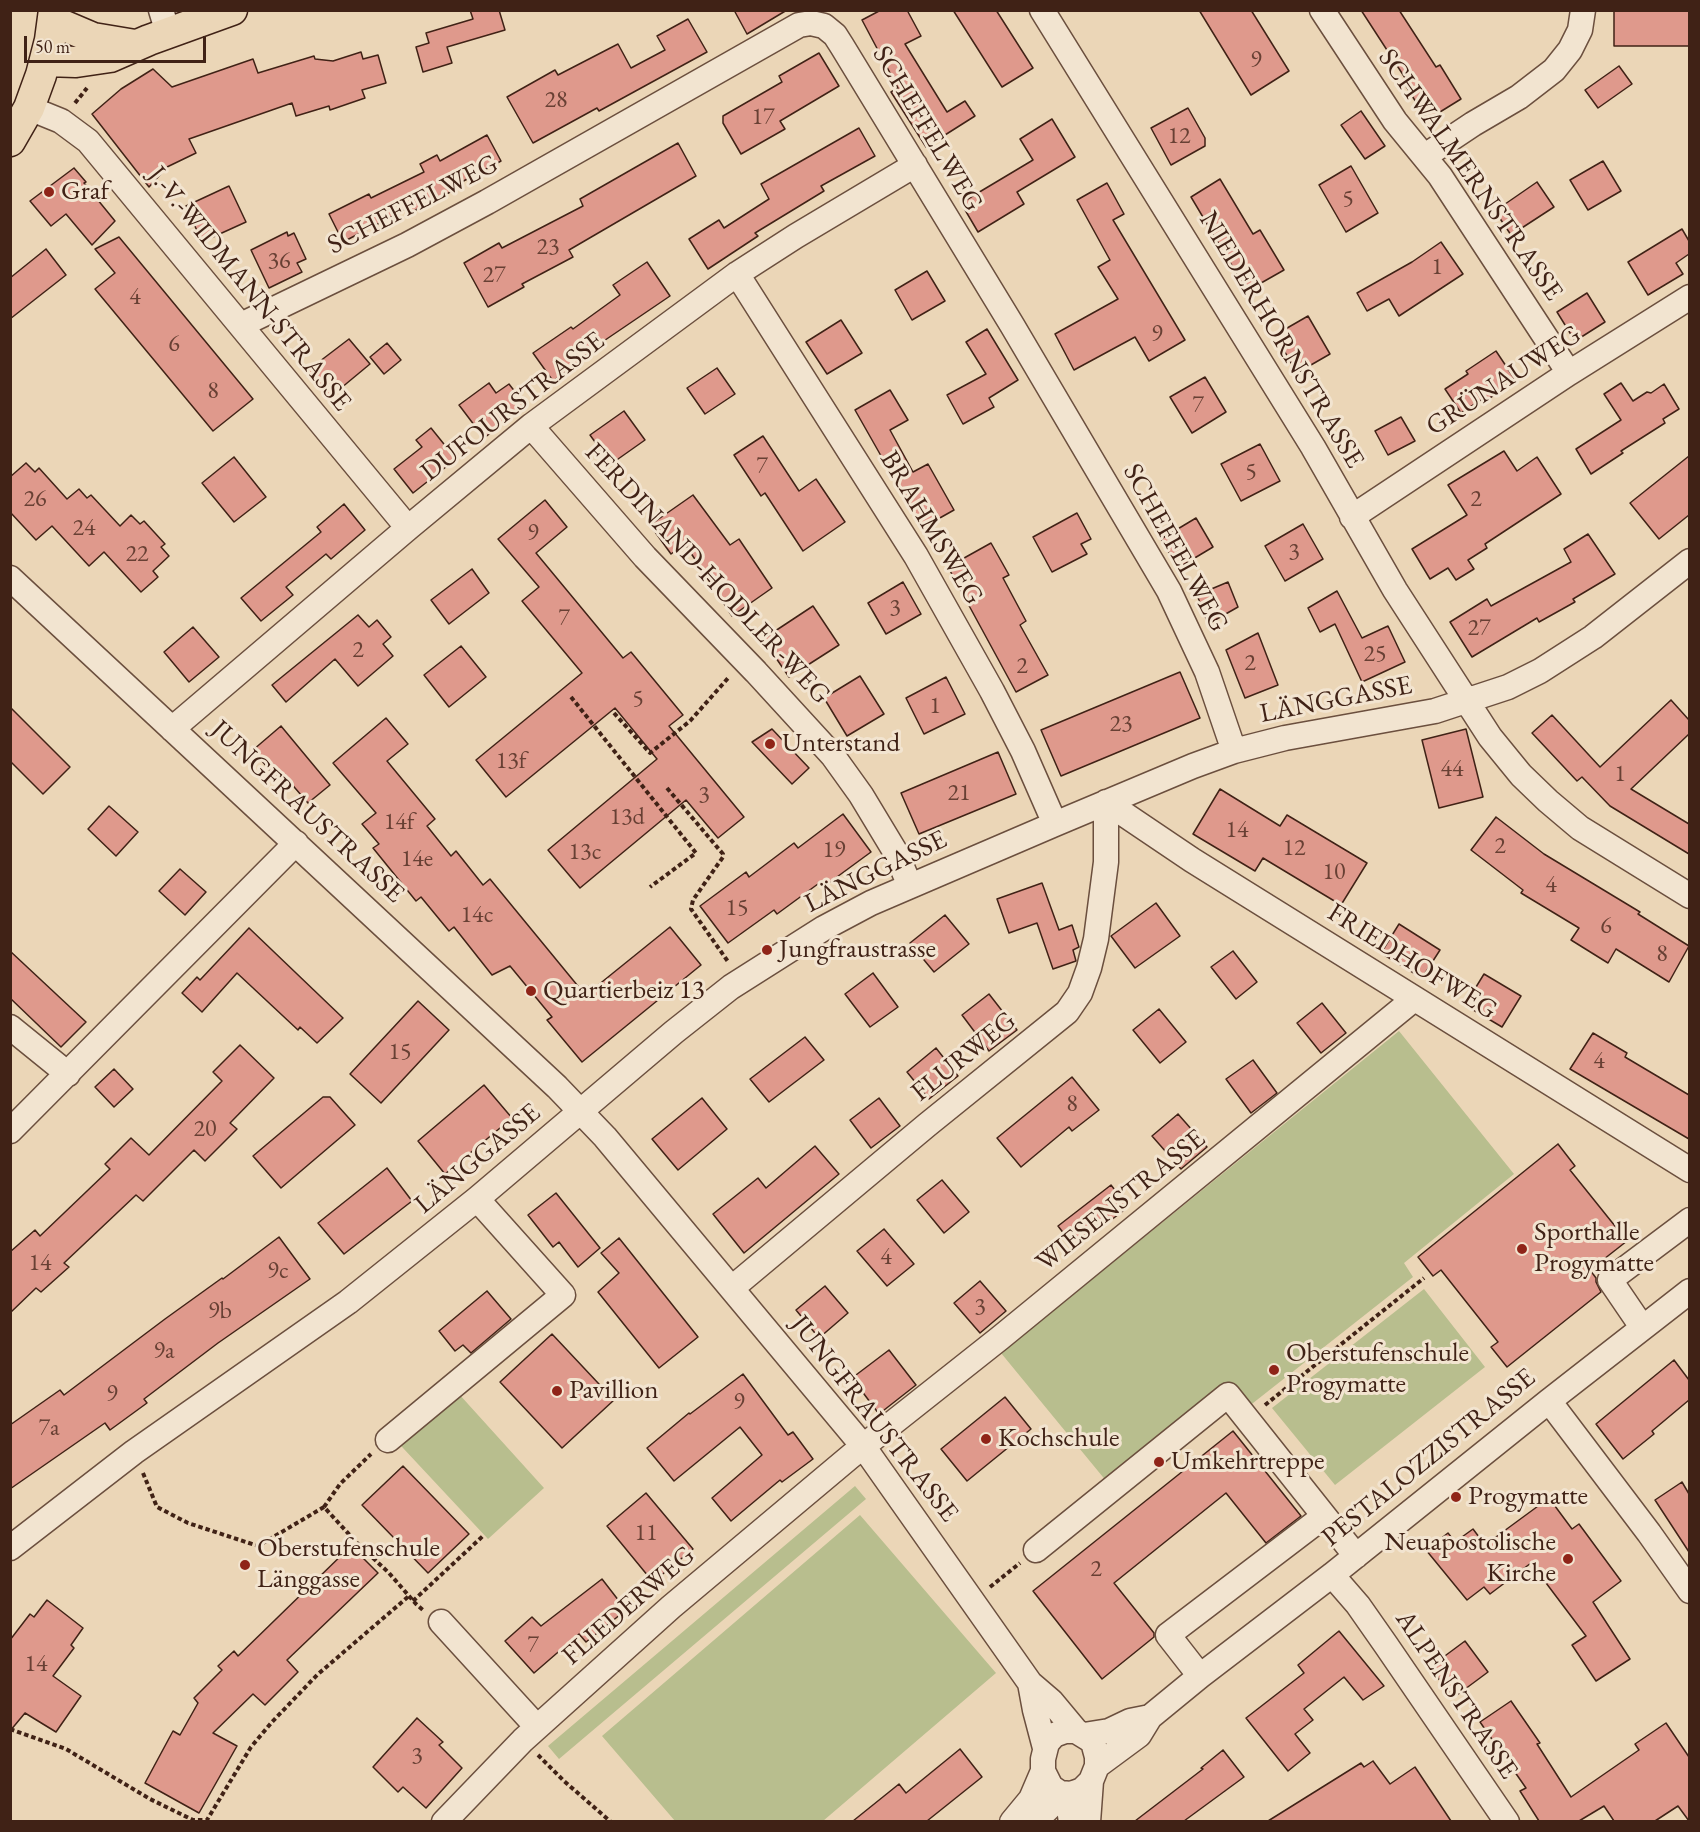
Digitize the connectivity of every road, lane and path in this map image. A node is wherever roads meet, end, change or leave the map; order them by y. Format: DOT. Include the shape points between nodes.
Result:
graph roads {
  1 [pos="232,10"];
  2 [pos="1042,10"];
  3 [pos="1322,10"];
  4 [pos="1583,10"];
  5 [pos="53,16"];
  6 [pos="164,22"];
  7 [pos="135,45"];
  8 [pos="45,61"];
  9 [pos="28,108"];
  10 [pos="10,141"];
  11 [pos="1425,156"];
  12 [pos="915,165"];
  13 [pos="737,274"];
  14 [pos="1689,297"];
  15 [pos="241,325"];
  16 [pos="1569,373"];
  17 [pos="531,426"];
  18 [pos="1352,517"];
  19 [pos="408,528"];
  20 [pos="1689,561"];
  21 [pos="10,578"];
  22 [pos="744,659"];
  23 [pos="571,697"];
  24 [pos="1467,702"];
  25 [pos="614,713"];
  26 [pos="172,729"];
  27 [pos="1234,751"];
  28 [pos="667,788"];
  29 [pos="1106,802"];
  30 [pos="1055,824"];
  31 [pos="296,843"];
  32 [pos="910,886"];
  33 [pos="650,887"];
  34 [pos="1689,896"];
  35 [pos="733,968"];
  36 [pos="1414,999"];
  37 [pos="10,1027"];
  38 [pos="68,1074"];
  39 [pos="581,1112"];
  40 [pos="10,1131"];
  41 [pos="1689,1170"];
  42 [pos="477,1199"];
  43 [pos="1689,1221"];
  44 [pos="1424,1278"];
  45 [pos="732,1288"];
  46 [pos="1689,1291"];
  47 [pos="1642,1327"];
  48 [pos="1549,1401"];
  49 [pos="1247,1419"];
  50 [pos="388,1440"];
  51 [pos="863,1446"];
  52 [pos="134,1452"];
  53 [pos="324,1507"];
  54 [pos="1323,1516"];
  55 [pos="484,1535"];
  56 [pos="10,1548"];
  57 [pos="1036,1550"];
  58 [pos="1356,1556"];
  59 [pos="1332,1575"];
  60 [pos="1689,1591"];
  61 [pos="409,1596"];
  62 [pos="974,1600"];
  63 [pos="413,1601"];
  64 [pos="441,1622"];
  65 [pos="1200,1676"];
  66 [pos="1030,1683"];
  67 [pos="1150,1717"];
  68 [pos="10,1729"];
  69 [pos="530,1733"];
  70 [pos="1080,1733"];
  71 [pos="1044,1759"];
  72 [pos="1094,1773"];
  73 [pos="1065,1794"];
  74 [pos="444,1821"];
  75 [pos="611,1821"];
  76 [pos="1012,1821"];
  77 [pos="1034,1821"];
  78 [pos="1071,1821"];
  79 [pos="1088,1821"];
  80 [pos="1507,1821"];
  1 -- 6 [label="main road"];
  2 -- 18 [label="street, NIEDERHORNSTRASSE"];
  3 -- 11 [label="street, SCHWALMERNSTRASSE" via="1395,121"];
  4 -- 11 [label="street" via="1580,30 1554,70 1519,97"];
  5 -- 7 [label="main road" via="93,38"];
  5 -- 8 [label="main road"];
  6 -- 7 [label="main road"];
  7 -- 8 [label="main road" via="110,57"];
  8 -- 9 [label="main road"];
  9 -- 10 [label="main road"];
  9 -- 15 [label="street, J.-V.-WIDMANN-STRASSE" via="61,121 88,141"];
  11 -- 16 [label="street, SCHWALMERNSTRASSE"];
  12 -- 13 [label="street, DUFOURSTRASSE"];
  12 -- 15 [label="street, SCHEFFELWEG" via="835,35 824,26 805,24 407,245"];
  12 -- 27 [label="street, SCHEFFELWEG" via="1169,591 1207,672"];
  13 -- 17 [label="street, DUFOURSTRASSE"];
  13 -- 30 [label="street, BRAHMSWEG" via="921,566 1018,741"];
  14 -- 16 [label="street, GRÜNAUWEG"];
  15 -- 19 [label="street, J.-V.-WIDMANN-STRASSE"];
  16 -- 18 [label="street, GRÜNAUWEG"];
  17 -- 19 [label="street, DUFOURSTRASSE"];
  17 -- 22 [label="street, FERDINAND-HODLER-WEG" via="645,557"];
  18 -- 24 [label="street, NIEDERHORNSTRASSE"];
  19 -- 26 [label="street, DUFOURSTRASSE"];
  20 -- 24 [label="street, LÄNGGASSE" via="1573,651 1527,678"];
  21 -- 26 [label="street, JUNGFRAUSTRASSE"];
  22 -- 25 [label="path" via="690,721 650,753"];
  22 -- 32 [label="street, FERDINAND-HODLER-WEG" via="847,774 896,853"];
  23 -- 33 [label="path" via="696,853"];
  24 -- 27 [label="street, LÄNGGASSE"];
  24 -- 34 [label="street, NIEDERHORNSTRASSE" via="1521,775 1548,801 1589,834"];
  26 -- 31 [label="street, JUNGFRAUSTRASSE"];
  27 -- 29 [label="street, LÄNGGASSE"];
  28 -- 35 [label="path" via="723,854 691,909"];
  29 -- 30 [label="street, LÄNGGASSE"];
  29 -- 36 [label="street, FRIEDHOFWEG"];
  29 -- 45 [label="street, FLURWEG" via="1106,862 1096,939 1080,993 1067,1012"];
  30 -- 32 [label="street, LÄNGGASSE"];
  31 -- 38 [label="street"];
  31 -- 39 [label="street, JUNGFRAUSTRASSE"];
  32 -- 39 [label="street, LÄNGGASSE" via="846,915 731,987"];
  36 -- 41 [label="street, FRIEDHOFWEG"];
  36 -- 51 [label="street, WIESENSTRASSE"];
  37 -- 38 [label="street"];
  38 -- 40 [label="street"];
  39 -- 42 [label="street, LÄNGGASSE"];
  39 -- 45 [label="street, JUNGFRAUSTRASSE"];
  42 -- 50 [label="street" via="563,1295"];
  42 -- 52 [label="street, LÄNGGASSE" via="348,1302"];
  43 -- 47 [label="street" via="1610,1280"];
  44 -- 49 [label="path"];
  45 -- 51 [label="street, JUNGFRAUSTRASSE"];
  46 -- 47 [label="street, PESTALOZZISTRASSE"];
  47 -- 48 [label="street, PESTALOZZISTRASSE"];
  48 -- 58 [label="street, PESTALOZZISTRASSE"];
  48 -- 60 [label="street"];
  49 -- 54 [label="street"];
  49 -- 57 [label="street" via="1228,1395"];
  50 -- 53 [label="path" via="340,1484"];
  51 -- 62 [label="street, JUNGFRAUSTRASSE"];
  51 -- 69 [label="street, FLIEDERWEG" via="671,1607"];
  52 -- 53 [label="path" via="157,1507 188,1523 258,1546"];
  52 -- 56 [label="street, LÄNGGASSE"];
  53 -- 61 [label="path"];
  54 -- 58 [label="street"];
  54 -- 65 [label="street" via="1168,1635"];
  55 -- 63 [label="path"];
  57 -- 62 [label="path"];
  58 -- 59 [label="street, PESTALOZZISTRASSE"];
  59 -- 65 [label="street, PESTALOZZISTRASSE"];
  59 -- 80 [label="street, ALPENSTRASSE" via="1381,1637"];
  61 -- 63 [label="path"];
  61 -- 68 [label="path" via="317,1675 272,1722 251,1747 207,1820 193,1820 66,1749"];
  62 -- 66 [label="street, JUNGFRAUSTRASSE"];
  63 -- 64 [label="path"];
  64 -- 69 [label="street"];
  65 -- 67 [label="street, PESTALOZZISTRASSE"];
  66 -- 70 [label="street, JUNGFRAUSTRASSE"];
  66 -- 71 [label="street, JUNGFRAUSTRASSE"];
  67 -- 70 [label="street, PESTALOZZISTRASSE" via="1110,1731"];
  67 -- 72 [label="street, PESTALOZZISTRASSE" via="1139,1735"];
  69 -- 74 [label="street, FLIEDERWEG"];
  69 -- 75 [label="path" via="564,1781"];
  70 -- 71 [label="street" via="1065,1731 1053,1735"];
  70 -- 72 [label="street" via="1093,1742"];
  71 -- 73 [label="street" via="1051,1787"];
  71 -- 76 [label="street" via="1031,1798"];
  72 -- 73 [label="street" via="1082,1790"];
  72 -- 79 [label="street"];
  73 -- 77 [label="street"];
  73 -- 78 [label="street"];
}
